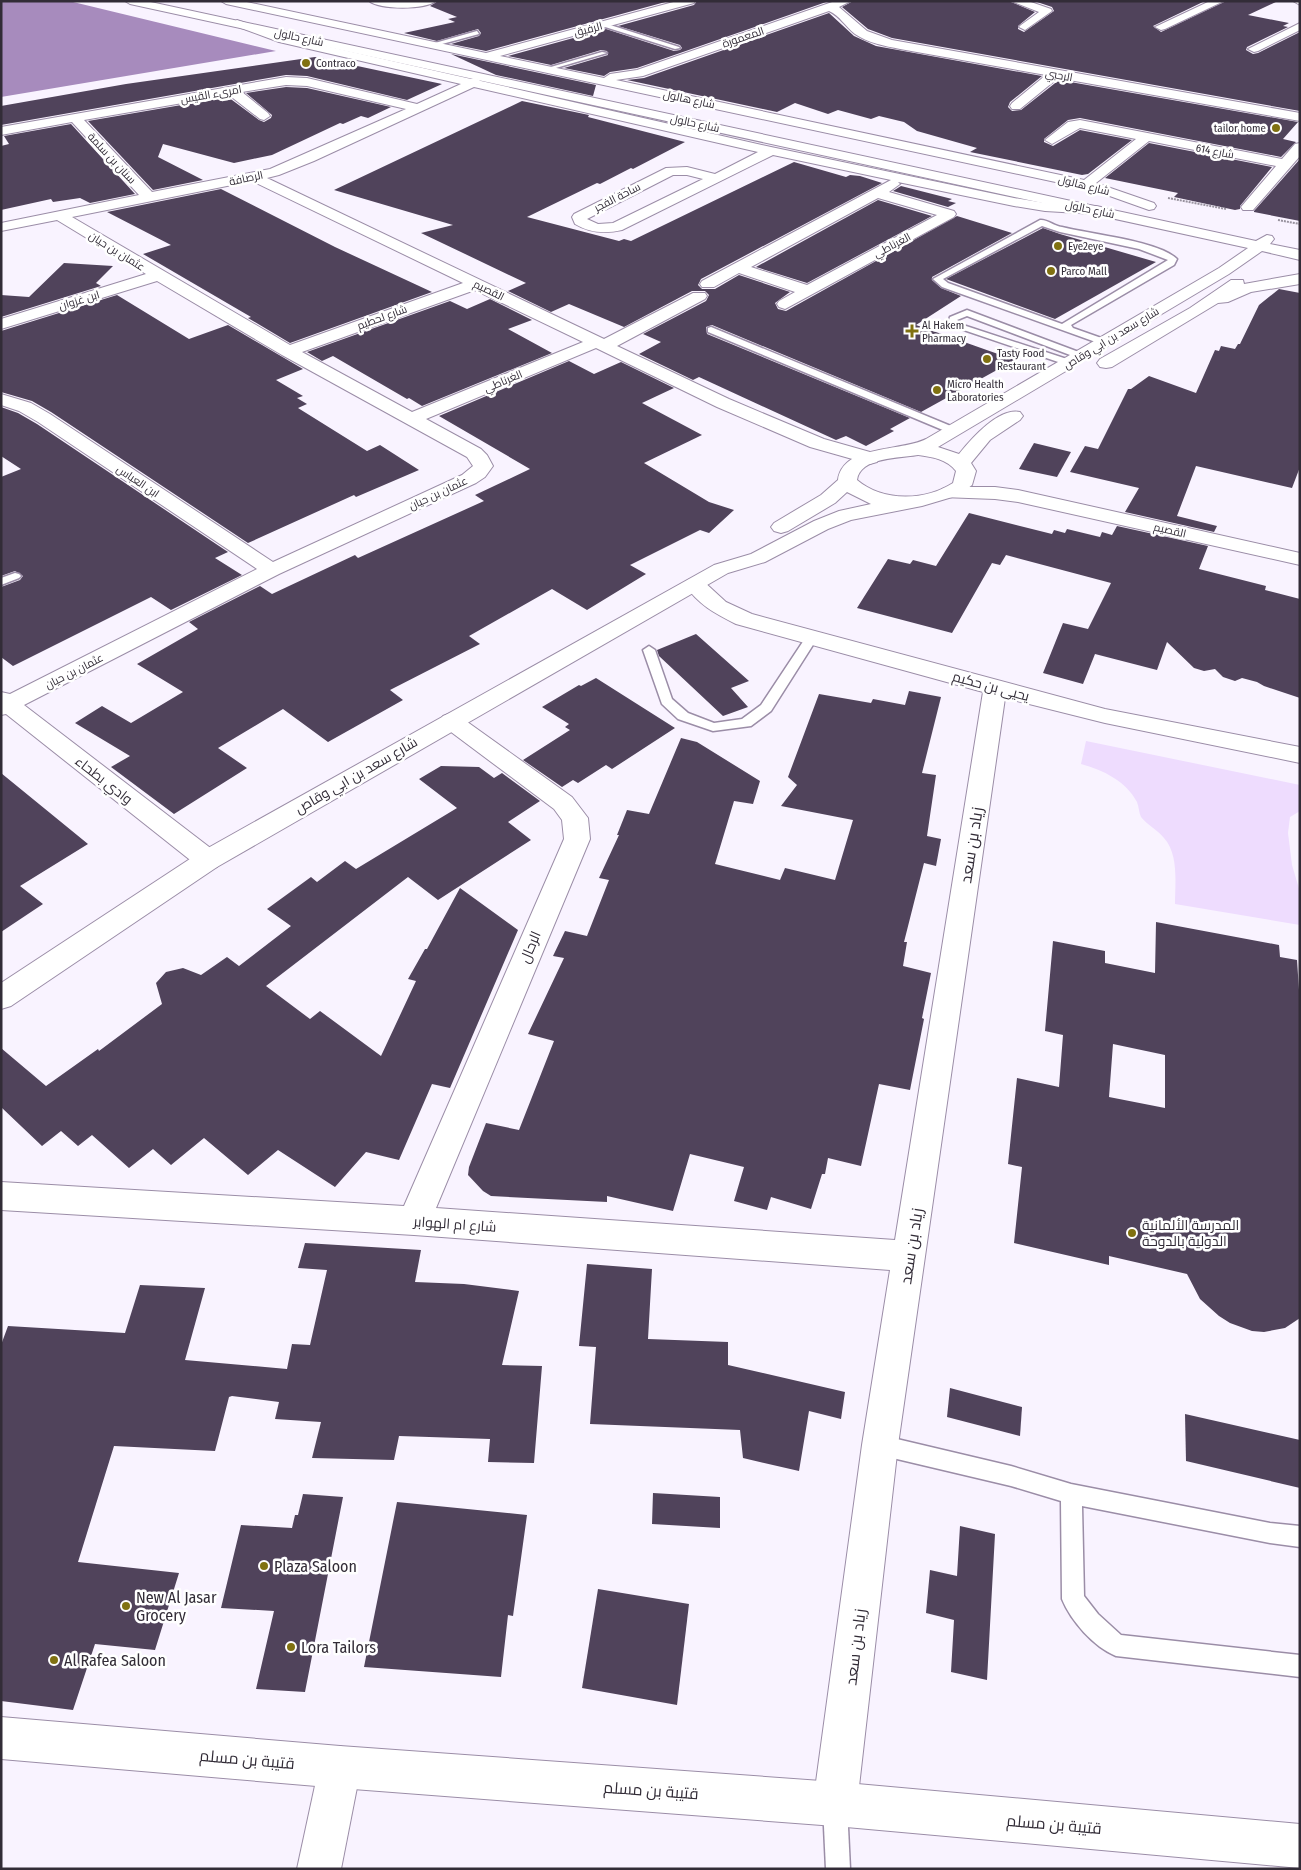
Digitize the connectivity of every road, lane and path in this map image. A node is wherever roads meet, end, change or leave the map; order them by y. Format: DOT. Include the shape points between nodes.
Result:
graph roads {
  1 [pos="130,1"];
  2 [pos="226,1"];
  3 [pos="374,1"];
  4 [pos="431,1"];
  5 [pos="690,1"];
  6 [pos="846,1"];
  7 [pos="1016,1"];
  8 [pos="1219,1"];
  9 [pos="201,3"];
  10 [pos="829,7"];
  11 [pos="237,23"];
  12 [pos="604,25"];
  13 [pos="1025,26"];
  14 [pos="1300,26"];
  15 [pos="1161,27"];
  16 [pos="477,33"];
  17 [pos="431,45"];
  18 [pos="677,48"];
  19 [pos="1254,49"];
  20 [pos="604,53"];
  21 [pos="486,56"];
  22 [pos="547,69"];
  23 [pos="639,73"];
  24 [pos="1055,74"];
  25 [pos="595,80"];
  26 [pos="475,82"];
  27 [pos="627,86"];
  28 [pos="231,90"];
  29 [pos="1016,106"];
  30 [pos="419,108"];
  31 [pos="264,116"];
  32 [pos="1300,116"];
  33 [pos="75,118"];
  34 [pos="1,131"];
  35 [pos="1146,137"];
  36 [pos="1052,140"];
  37 [pos="1300,147"];
  38 [pos="771,150"];
  39 [pos="1285,164"];
  40 [pos="255,177"];
  41 [pos="716,178"];
  42 [pos="903,179"];
  43 [pos="930,184"];
  44 [pos="1087,184"];
  45 [pos="877,193"];
  46 [pos="148,198"];
  47 [pos="902,200"];
  48 [pos="1167,204"];
  49 [pos="966,205"];
  50 [pos="1149,206"];
  51 [pos="1248,207"];
  52 [pos="1096,210"];
  53 [pos="1233,211"];
  54 [pos="949,214"];
  55 [pos="60,216"];
  56 [pos="1128,217"];
  57 [pos="1,228"];
  58 [pos="1254,228"];
  59 [pos="1284,229"];
  60 [pos="1259,246"];
  61 [pos="1282,251"];
  62 [pos="1300,255"];
  63 [pos="738,268"];
  64 [pos="1224,271"];
  65 [pos="157,276"];
  66 [pos="1300,279"];
  67 [pos="476,284"];
  68 [pos="808,291"];
  69 [pos="785,304"];
  70 [pos="1196,311"];
  71 [pos="1,324"];
  72 [pos="711,330"];
  73 [pos="1070,330"];
  74 [pos="1104,342"];
  75 [pos="600,344"];
  76 [pos="288,351"];
  77 [pos="1075,360"];
  78 [pos="1095,370"];
  79 [pos="1,399"];
  80 [pos="723,403"];
  81 [pos="1028,409"];
  82 [pos="411,419"];
  83 [pos="954,431"];
  84 [pos="918,449"];
  85 [pos="870,458"];
  86 [pos="962,465"];
  87 [pos="846,479"];
  88 [pos="949,493"];
  89 [pos="1040,501"];
  90 [pos="903,504"];
  91 [pos="1300,559"];
  92 [pos="721,569"];
  93 [pos="272,570"];
  94 [pos="15,576"];
  95 [pos="1,582"];
  96 [pos="695,584"];
  97 [pos="812,637"];
  98 [pos="649,650"];
  99 [pos="995,688"];
  100 [pos="3,704"];
  101 [pos="451,721"];
  102 [pos="1300,755"];
  103 [pos="208,860"];
  104 [pos="1,998"];
  105 [pos="1,1196"];
  106 [pos="414,1221"];
  107 [pos="909,1256"];
  108 [pos="880,1445"];
  109 [pos="1071,1494"];
  110 [pos="1300,1538"];
  111 [pos="1300,1666"];
  112 [pos="1,1738"];
  113 [pos="340,1767"];
  114 [pos="835,1804"];
  115 [pos="1300,1846"];
  116 [pos="320,1869"];
  117 [pos="838,1869"];
  1 -- 11 [label="street, شارع حالول"];
  2 -- 17 [label="street, شارع هالول"];
  3 -- 4 [label="street" via="396,6"];
  5 -- 12 [label="street, الرفيق"];
  6 -- 10 [label="street, المعمورة"];
  7 -- 13 [label="street" via="1047,11"];
  8 -- 15 [label="street"];
  9 -- 50 [label="street, شارع حالول"];
  10 -- 23 [label="street, المعمورة"];
  10 -- 24 [label="street, الرحبي" via="845,15 860,31 888,43"];
  11 -- 26 [label="street, شارع هالول" via="283,40"];
  11 -- 52 [label="street, شارع حالول"];
  12 -- 18 [label="lane"];
  12 -- 21 [label="street, الرفيق"];
  14 -- 19 [label="street"];
  16 -- 17 [label="lane"];
  17 -- 21 [label="street, شارع هالول"];
  20 -- 22 [label="lane"];
  21 -- 22 [label="street, شارع هالول"];
  22 -- 25 [label="street, شارع هالول"];
  23 -- 25 [label="street, المعمورة"];
  23 -- 27 [label="street, المعمورة" via="628,79"];
  24 -- 29 [label="street"];
  24 -- 32 [label="street, الرحبي"];
  25 -- 27 [label="street, شارع هالول"];
  26 -- 30 [label="street, الرصافة"];
  26 -- 38 [label="street, شارع هالول"];
  27 -- 44 [label="street, شارع هالول"];
  28 -- 30 [label="street, امرىء القيس" via="300,81"];
  28 -- 31 [label="street"];
  28 -- 33 [label="street, امرىء القيس"];
  30 -- 40 [label="street, الرصافة" via="289,167"];
  33 -- 34 [label="street, امرىء القيس"];
  33 -- 46 [label="street, سنان بن سلمة"];
  35 -- 36 [label="street, شارع 614" via="1076,124"];
  35 -- 39 [label="street, شارع 614"];
  35 -- 44 [label="street"];
  37 -- 39 [label="street"];
  38 -- 41 [label="street, ساحة الفجر"];
  38 -- 42 [label="street, شارع هالول"];
  39 -- 51 [label="street"];
  40 -- 46 [label="street, الرصافة"];
  40 -- 67 [label="street, القصيم"];
  41 -- 41 [label="street, ساحة الفجر" via="617,226 603,229 580,221 583,214 663,173 687,171"];
  42 -- 43 [label="street, شارع هالول"];
  42 -- 45 [label="street, الغرناطي"];
  43 -- 47 [label="street"];
  43 -- 52 [label="street, شارع هالول" via="1032,205"];
  44 -- 50 [label="street, شارع هالول"];
  45 -- 47 [label="street"];
  45 -- 63 [label="street, الغرناطي"];
  46 -- 55 [label="street, الرصافة"];
  47 -- 54 [label="street"];
  48 -- 50 [label="street, شارع حالول"];
  48 -- 53 [label="path"];
  49 -- 54 [label="street, الغرناطي"];
  52 -- 56 [label="street, شارع حالول"];
  54 -- 68 [label="street, الغرناطي"];
  55 -- 57 [label="street, الرصافة"];
  55 -- 65 [label="street, عثمان بن حيان"];
  56 -- 60 [label="street, شارع حالول"];
  56 -- 64 [label="street" via="1210,242 1223,253"];
  58 -- 59 [label="street"];
  59 -- 60 [label="street, شارع سعد بن ابي وقاص"];
  59 -- 61 [label="street, شارع سعد بن ابي وقاص"];
  60 -- 61 [label="street, شارع حالول"];
  60 -- 64 [label="street, شارع سعد بن ابي وقاص"];
  61 -- 62 [label="street"];
  61 -- 70 [label="street, شارع سعد بن ابي وقاص"];
  63 -- 68 [label="street"];
  63 -- 75 [label="street, الغرناطي" via="704,290"];
  64 -- 74 [label="street, شارع سعد بن ابي وقاص"];
  65 -- 71 [label="street, ابن غزوان"];
  65 -- 76 [label="street, عثمان بن حيان"];
  66 -- 70 [label="street" via="1247,288"];
  67 -- 75 [label="street, القصيم"];
  67 -- 76 [label="street, شارع لحطيم"];
  68 -- 69 [label="street, الغرناطي"];
  70 -- 78 [label="street, شارع سعد بن ابي وقاص"];
  72 -- 83 [label="lane"];
  73 -- 73 [label="lane" via="937,281 1043,222 1171,256 1171,263 1067,322"];
  73 -- 74 [label="lane"];
  74 -- 77 [label="street, شارع سعد بن ابي وقاص"];
  75 -- 80 [label="street, القصيم"];
  75 -- 82 [label="street, الغرناطي"];
  76 -- 82 [label="street, عثمان بن حيان"];
  77 -- 77 [label="lane" via="967,314 953,318 952,323 960,327"];
  77 -- 83 [label="street, شارع سعد بن ابي وقاص"];
  79 -- 93 [label="street, ابن العباس" via="44,418"];
  80 -- 85 [label="street, القصيم" via="817,443"];
  80 -- 87 [label="street, القصيم" via="808,449"];
  81 -- 86 [label="street" via="983,436"];
  82 -- 93 [label="street, عثمان بن حيان" via="474,453 483,466 469,479"];
  83 -- 84 [label="street, شارع سعد بن ابي وقاص"];
  84 -- 85 [label="street"];
  84 -- 86 [label="street, القصيم" via="943,454"];
  85 -- 87 [label="street, شارع سعد بن ابي وقاص" via="853,466"];
  86 -- 88 [label="street" via="966,472 964,481"];
  86 -- 89 [label="street, القصيم"];
  87 -- 90 [label="street, القصيم" via="858,492 873,499"];
  87 -- 92 [label="street, شارع سعد بن ابي وقاص" via="828,499 736,555"];
  88 -- 89 [label="street, القصيم" via="995,493"];
  88 -- 90 [label="street, القصيم"];
  89 -- 91 [label="street, القصيم"];
  90 -- 92 [label="street, شارع سعد بن ابي وقاص" via="846,516 821,525 758,558"];
  92 -- 96 [label="street, شارع سعد بن ابي وقاص"];
  93 -- 100 [label="street, عثمان بن حيان"];
  94 -- 95 [label="lane"];
  96 -- 97 [label="street, يحيى بن حكيم" via="718,607 732,614"];
  96 -- 101 [label="street, شارع سعد بن ابي وقاص"];
  97 -- 98 [label="lane" via="766,708 746,723 713,727 683,716 666,701"];
  97 -- 99 [label="street, يحيى بن حكيم"];
  99 -- 102 [label="street, يحيى بن حكيم" via="1105,716"];
  99 -- 107 [label="street, زياد بن سعد"];
  100 -- 103 [label="street, وادي بطحاء"];
  101 -- 103 [label="street, شارع سعد بن ابي وقاص"];
  101 -- 106 [label="street, الرحال" via="563,803 575,818 577,839"];
  103 -- 104 [label="street, شارع سعد بن ابي وقاص"];
  105 -- 106 [label="street, شارع ام الهوابر"];
  106 -- 107 [label="street, شارع ام الهوابر"];
  107 -- 108 [label="street, زياد بن سعد"];
  108 -- 109 [label="lane" via="1011,1476"];
  108 -- 114 [label="street, زياد بن سعد"];
  109 -- 110 [label="lane"];
  109 -- 111 [label="lane" via="1073,1599 1090,1622 1116,1645"];
  112 -- 113 [label="street, قتيبة بن مسلم"];
  113 -- 114 [label="street, قتيبة بن مسلم"];
  113 -- 116 [label="street"];
  114 -- 115 [label="street, قتيبة بن مسلم"];
  114 -- 117 [label="lane"];
}
